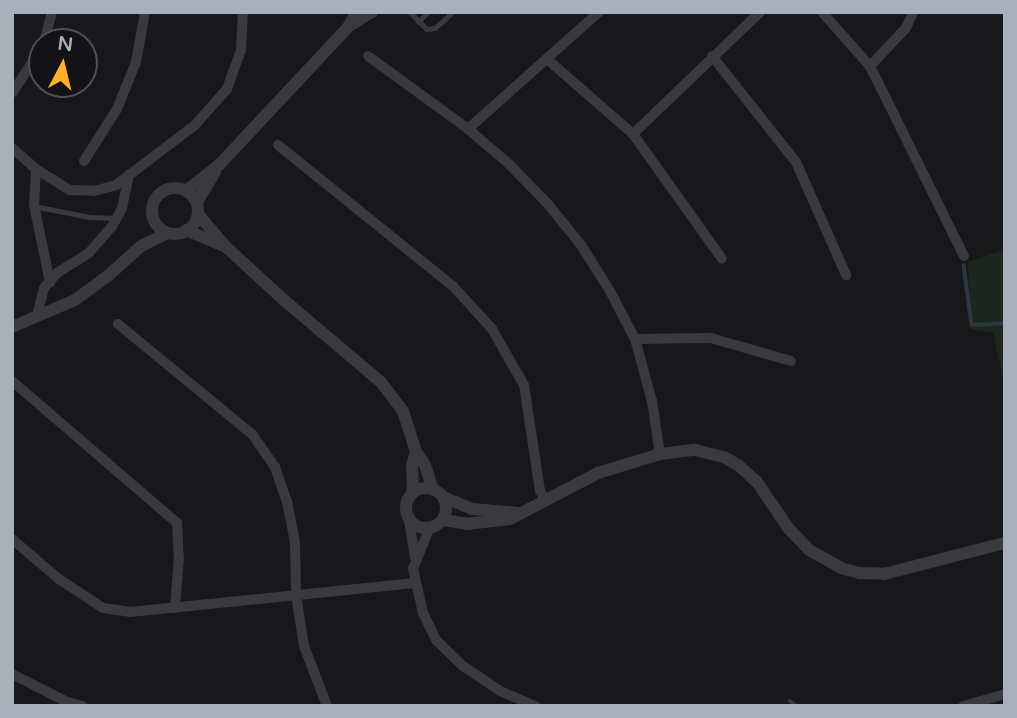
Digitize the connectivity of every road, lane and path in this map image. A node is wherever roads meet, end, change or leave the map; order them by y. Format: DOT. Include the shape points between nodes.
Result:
graph roads {
  1 [pos="145,12"];
  2 [pos="243,12"];
  3 [pos="357,12"];
  4 [pos="372,12"];
  5 [pos="410,12"];
  6 [pos="428,12"];
  7 [pos="453,12"];
  8 [pos="599,12"];
  9 [pos="760,12"];
  10 [pos="822,12"];
  11 [pos="913,12"];
  12 [pos="418,22"];
  13 [pos="348,27"];
  14 [pos="369,56"];
  15 [pos="712,56"];
  16 [pos="547,59"];
  17 [pos="870,66"];
  18 [pos="28,69"];
  19 [pos="13,92"];
  20 [pos="468,129"];
  21 [pos="633,134"];
  22 [pos="278,145"];
  23 [pos="12,148"];
  24 [pos="84,161"];
  25 [pos="219,165"];
  26 [pos="36,169"];
  27 [pos="129,175"];
  28 [pos="186,191"];
  29 [pos="34,205"];
  30 [pos="198,208"];
  31 [pos="153,216"];
  32 [pos="117,218"];
  33 [pos="186,230"];
  34 [pos="168,233"];
  35 [pos="141,246"];
  36 [pos="225,246"];
  37 [pos="964,256"];
  38 [pos="722,259"];
  39 [pos="846,275"];
  40 [pos="50,282"];
  41 [pos="37,316"];
  42 [pos="118,324"];
  43 [pos="12,327"];
  44 [pos="635,339"];
  45 [pos="791,361"];
  46 [pos="12,381"];
  47 [pos="416,452"];
  48 [pos="660,454"];
  49 [pos="413,493"];
  50 [pos="438,493"];
  51 [pos="546,501"];
  52 [pos="518,513"];
  53 [pos="409,520"];
  54 [pos="443,520"];
  55 [pos="429,529"];
  56 [pos="12,539"];
  57 [pos="1005,543"];
  58 [pos="415,558"];
  59 [pos="415,583"];
  60 [pos="296,594"];
  61 [pos="175,608"];
  62 [pos="12,674"];
  63 [pos="1005,694"];
  64 [pos="83,706"];
  65 [pos="327,706"];
  66 [pos="536,706"];
  67 [pos="963,706"];
  1 -- 24 [label="street" via="136,62 117,109"];
  2 -- 27 [label="street" via="241,50 227,89 195,125"];
  3 -- 13 [label="street"];
  4 -- 13 [label="street"];
  5 -- 12 [label="lane"];
  6 -- 12 [label="lane"];
  7 -- 12 [label="lane" via="432,29"];
  8 -- 16 [label="street"];
  9 -- 15 [label="street"];
  10 -- 17 [label="street"];
  11 -- 17 [label="street" via="906,28"];
  13 -- 25 [label="street"];
  14 -- 20 [label="street"];
  15 -- 21 [label="street"];
  15 -- 39 [label="street" via="796,162"];
  16 -- 20 [label="street"];
  16 -- 21 [label="street"];
  17 -- 37 [label="street"];
  18 -- 19 [label="street"];
  20 -- 44 [label="street" via="509,164 555,214 610,291"];
  21 -- 38 [label="street"];
  22 -- 51 [label="street" via="453,286 492,329 524,385 540,491"];
  23 -- 26 [label="street"];
  25 -- 28 [label="street"];
  25 -- 30 [label="street"];
  26 -- 27 [label="street" via="70,190 94,191 116,185"];
  26 -- 29 [label="street"];
  27 -- 32 [label="street"];
  28 -- 30 [label="street"];
  28 -- 31 [label="street" via="172,188 158,195"];
  29 -- 32 [label="lane"];
  29 -- 40 [label="street"];
  30 -- 33 [label="street"];
  30 -- 36 [label="street"];
  31 -- 34 [label="street"];
  31 -- 35 [label="street"];
  32 -- 40 [label="street" via="102,241"];
  33 -- 34 [label="street"];
  33 -- 36 [label="street"];
  34 -- 35 [label="street"];
  35 -- 41 [label="street" via="75,300"];
  36 -- 47 [label="street" via="381,382 403,411"];
  40 -- 41 [label="street"];
  41 -- 43 [label="street"];
  42 -- 60 [label="street" via="252,434 275,467 295,542"];
  44 -- 45 [label="street" via="711,338"];
  44 -- 48 [label="street"];
  46 -- 61 [label="street" via="177,523"];
  47 -- 49 [label="street"];
  47 -- 50 [label="street"];
  48 -- 51 [label="street" via="598,473"];
  48 -- 57 [label="street" via="695,450 738,465 757,482 809,550 841,568 884,574"];
  49 -- 50 [label="street" via="422,488"];
  49 -- 53 [label="street" via="405,506"];
  50 -- 52 [label="street" via="473,509"];
  50 -- 54 [label="street" via="446,505"];
  51 -- 52 [label="street"];
  52 -- 54 [label="street" via="510,520 467,524"];
  53 -- 55 [label="street"];
  53 -- 58 [label="street"];
  54 -- 55 [label="street"];
  55 -- 58 [label="street"];
  56 -- 61 [label="street" via="103,608 130,612"];
  58 -- 59 [label="street"];
  59 -- 60 [label="street"];
  59 -- 66 [label="street" via="436,640 463,666 500,691"];
  60 -- 61 [label="street"];
  60 -- 65 [label="street" via="304,646"];
  62 -- 64 [label="street"];
  63 -- 67 [label="street"];
}
